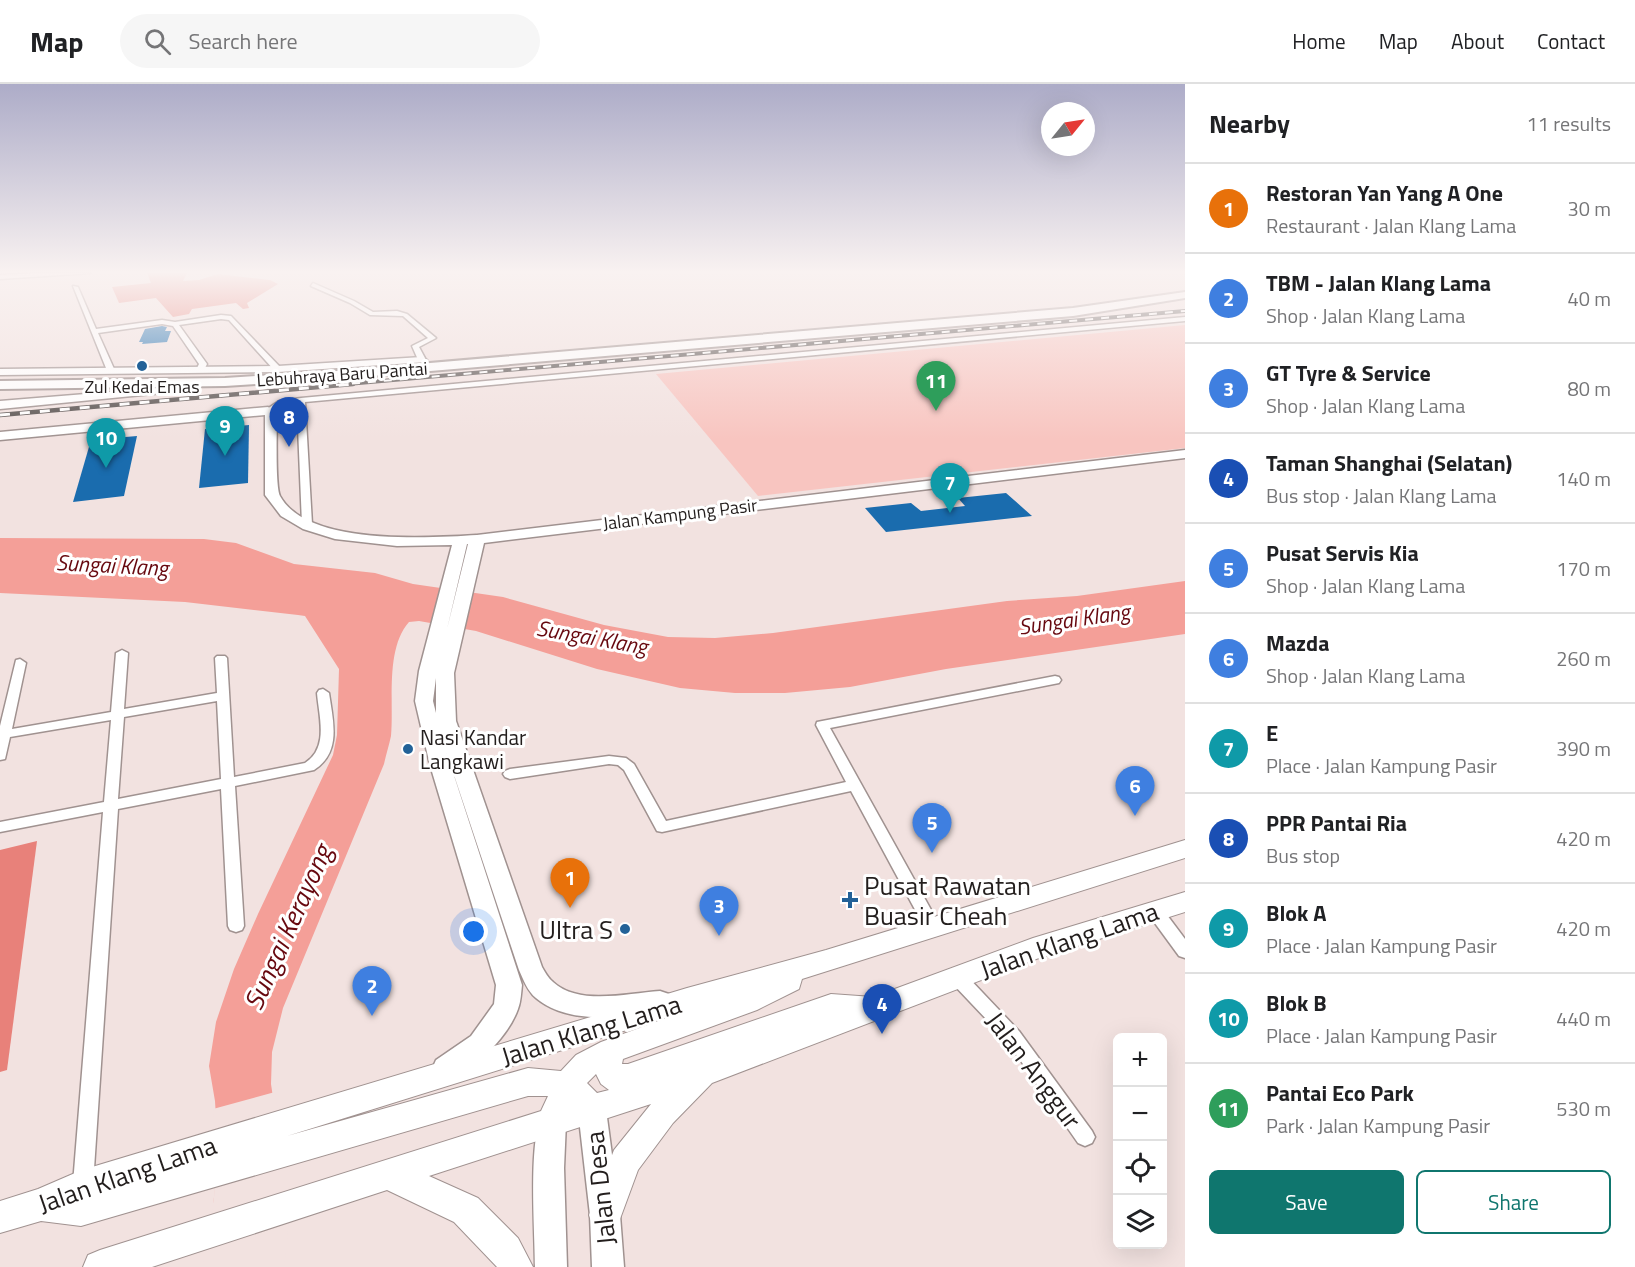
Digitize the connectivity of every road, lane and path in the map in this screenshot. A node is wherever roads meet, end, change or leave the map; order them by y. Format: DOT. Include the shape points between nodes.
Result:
graph roads {
  1 [pos="93,328"];
  2 [pos="115,328"];
  3 [pos="178,328"];
  4 [pos="239,328"];
  5 [pos="421,328"];
  6 [pos="847,328"];
  7 [pos="899,328"];
  8 [pos="1085,328"];
  9 [pos="94,331"];
  10 [pos="557,353"];
  11 [pos="422,360"];
  12 [pos="200,370"];
  13 [pos="111,371"];
  14 [pos="0,372"];
  15 [pos="277,374"];
  16 [pos="0,380"];
  17 [pos="0,385"];
  18 [pos="159,391"];
  19 [pos="0,399"];
  20 [pos="301,400"];
  21 [pos="0,405"];
  22 [pos="268,411"];
  23 [pos="0,436"];
  24 [pos="1185,454"];
  25 [pos="307,524"];
  26 [pos="477,539"];
  27 [pos="461,540"];
  28 [pos="463,562"];
  29 [pos="122,653"];
  30 [pos="220,658"];
  31 [pos="20,663"];
  32 [pos="437,672"];
  33 [pos="1055,680"];
  34 [pos="323,693"];
  35 [pos="223,696"];
  36 [pos="118,714"];
  37 [pos="2,735"];
  38 [pos="0,756"];
  39 [pos="510,774"];
  40 [pos="228,782"];
  41 [pos="855,786"];
  42 [pos="111,805"];
  43 [pos="0,827"];
  44 [pos="1185,849"];
  45 [pos="1185,902"];
  46 [pos="1155,911"];
  47 [pos="236,926"];
  48 [pos="932,926"];
  49 [pos="1185,951"];
  50 [pos="826,961"];
  51 [pos="958,978"];
  52 [pos="687,1000"];
  53 [pos="881,1008"];
  54 [pos="611,1052"];
  55 [pos="704,1073"];
  56 [pos="437,1076"];
  57 [pos="567,1085"];
  58 [pos="592,1110"];
  59 [pos="552,1122"];
  60 [pos="1085,1137"];
  61 [pos="183,1167"];
  62 [pos="390,1175"];
  63 [pos="82,1186"];
  64 [pos="41,1205"];
  65 [pos="605,1215"];
  66 [pos="0,1217"];
  67 [pos="100,1267"];
  68 [pos="516,1267"];
  69 [pos="551,1267"];
  70 [pos="608,1267"];
  1 -- 9 [label="street"];
  2 -- 9 [label="street"];
  3 -- 12 [label="street" via="202,364"];
  4 -- 15 [label="street"];
  5 -- 11 [label="street" via="432,338 415,346"];
  6 -- 10 [label="highway, Lebuhraya Baru Pantai"];
  7 -- 15 [label="highway, Lebuhraya Baru Pantai" via="503,363"];
  8 -- 20 [label="street"];
  9 -- 13 [label="street"];
  10 -- 11 [label="highway"];
  10 -- 16 [label="highway, Lebuhraya Baru Pantai" via="255,376"];
  11 -- 15 [label="street"];
  12 -- 13 [label="street"];
  12 -- 15 [label="street"];
  13 -- 14 [label="street"];
  15 -- 17 [label="highway, Lebuhraya Baru Pantai"];
  15 -- 18 [label="highway" via="246,384"];
  18 -- 19 [label="highway"];
  18 -- 21 [label="street"];
  20 -- 22 [label="street" via="282,403"];
  20 -- 25 [label="street"];
  22 -- 23 [label="street"];
  22 -- 25 [label="street, Jalan Kampung Pasir" via="272,495 284,512"];
  24 -- 26 [label="street, Jalan Kampung Pasir"];
  25 -- 27 [label="street, Jalan Kampung Pasir" via="339,536 374,541"];
  26 -- 27 [label="street, Jalan Kampung Pasir"];
  26 -- 28 [label="street"];
  27 -- 28 [label="street"];
  28 -- 32 [label="street"];
  29 -- 36 [label="street"];
  30 -- 35 [label="street"];
  31 -- 37 [label="street"];
  32 -- 52 [label="street" via="446,721 531,970 543,989 564,1002 596,1006"];
  32 -- 56 [label="street" via="424,701 430,730 509,985 506,1007 480,1044"];
  33 -- 41 [label="street" via="822,725"];
  34 -- 40 [label="street" via="327,741 325,754 318,763"];
  35 -- 36 [label="street"];
  35 -- 40 [label="street"];
  36 -- 37 [label="street"];
  36 -- 42 [label="street"];
  37 -- 38 [label="street"];
  39 -- 41 [label="street" via="621,761 629,767 662,827"];
  40 -- 42 [label="street"];
  40 -- 47 [label="street"];
  41 -- 48 [label="street"];
  42 -- 43 [label="street"];
  42 -- 63 [label="street"];
  44 -- 48 [label="main road, Jalan Klang Lama"];
  45 -- 46 [label="main road, Jalan Klang Lama"];
  46 -- 49 [label="street"];
  46 -- 51 [label="main road, Jalan Klang Lama" via="1033,949"];
  48 -- 50 [label="main road, Jalan Klang Lama"];
  50 -- 52 [label="main road, Jalan Klang Lama"];
  50 -- 54 [label="main road" via="747,1002"];
  51 -- 53 [label="main road, Jalan Klang Lama"];
  51 -- 60 [label="street, Jalan Anggur" via="1013,1036"];
  52 -- 56 [label="main road, Jalan Klang Lama"];
  53 -- 54 [label="main road" via="831,1006 628,1077 614,1078 610,1074 607,1062"];
  53 -- 55 [label="main road, Jalan Klang Lama"];
  54 -- 57 [label="main road" via="586,1064"];
  55 -- 58 [label="main road, Jalan Klang Lama"];
  55 -- 65 [label="main road" via="662,1113 625,1161"];
  56 -- 61 [label="main road, Jalan Klang Lama" via="294,1119"];
  57 -- 58 [label="main road"];
  57 -- 59 [label="main road"];
  57 -- 61 [label="main road" via="528,1082 297,1149"];
  58 -- 59 [label="main road, Jalan Klang Lama"];
  58 -- 65 [label="street, Jalan Desa"];
  59 -- 62 [label="main road, Jalan Klang Lama"];
  59 -- 69 [label="street, Jalan Desa"];
  61 -- 63 [label="main road, Jalan Klang Lama"];
  61 -- 64 [label="main road" via="81,1210"];
  62 -- 67 [label="main road, Jalan Klang Lama"];
  62 -- 68 [label="main road" via="466,1210 506,1250"];
  63 -- 64 [label="main road, Jalan Klang Lama"];
  64 -- 66 [label="main road, Jalan Klang Lama"];
  65 -- 70 [label="street, Jalan Desa"];
}
